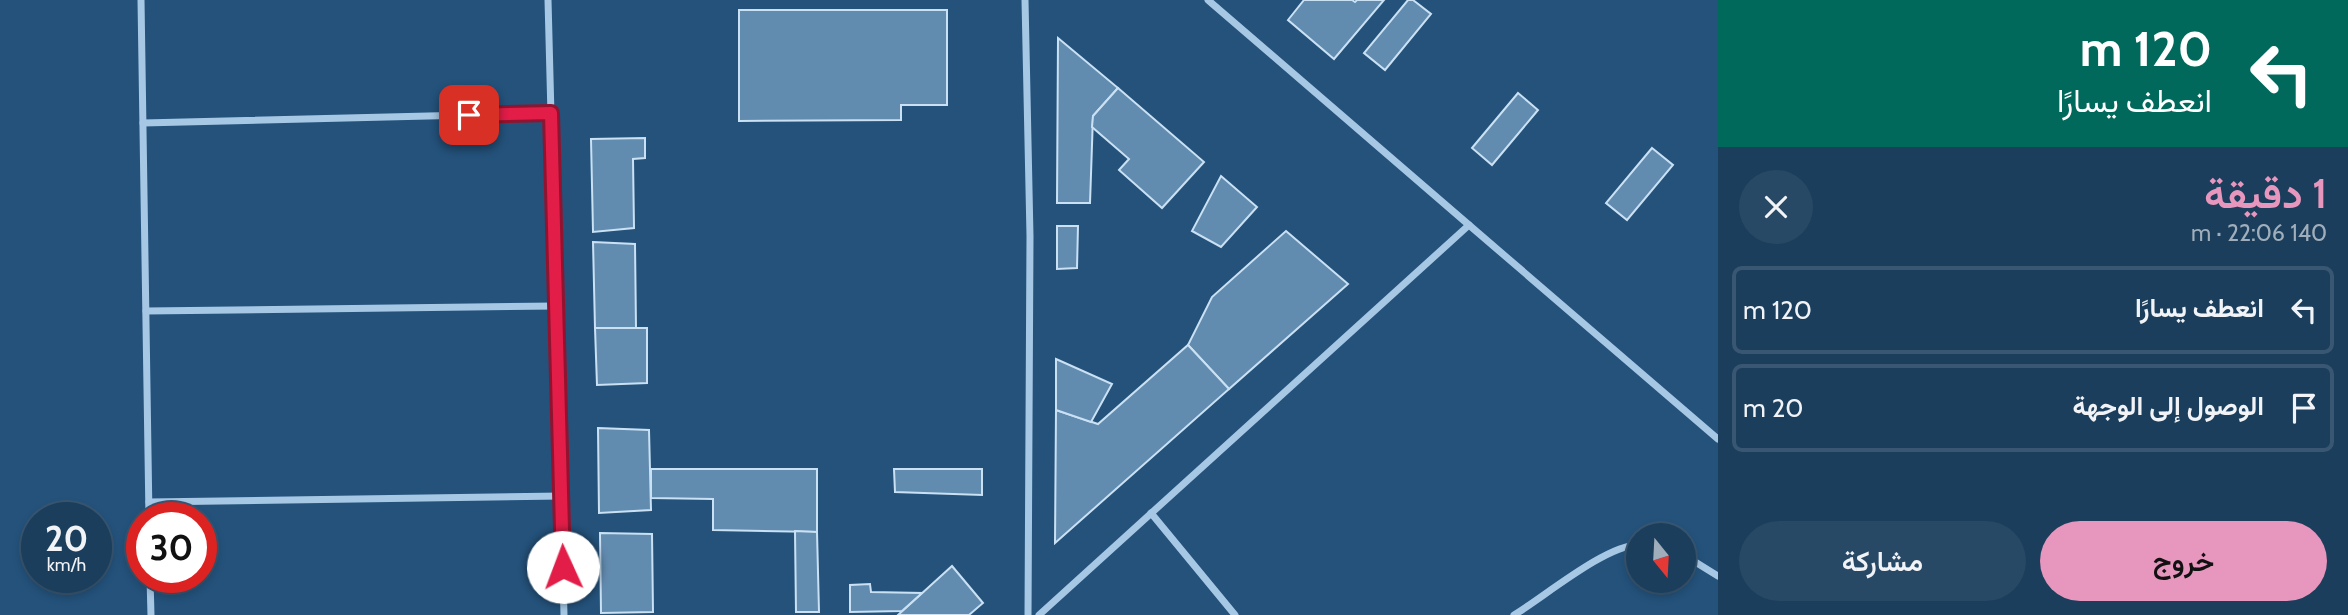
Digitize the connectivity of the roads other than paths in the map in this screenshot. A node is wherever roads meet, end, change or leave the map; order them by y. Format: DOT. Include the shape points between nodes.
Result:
graph roads {
  1 [pos="141,0"];
  2 [pos="548,0"];
  3 [pos="1025,0"];
  4 [pos="1208,0"];
  5 [pos="551,113"];
  6 [pos="143,123"];
  7 [pos="1469,225"];
  8 [pos="556,306"];
  9 [pos="146,311"];
  10 [pos="1718,439"];
  11 [pos="561,496"];
  12 [pos="149,502"];
  13 [pos="1151,513"];
  14 [pos="1626,546"];
  15 [pos="1696,562"];
  16 [pos="1718,576"];
  17 [pos="150,593"];
  18 [pos="151,615"];
  19 [pos="564,615"];
  20 [pos="1028,615"];
  21 [pos="1039,615"];
  22 [pos="1235,615"];
  23 [pos="1514,615"];
  1 -- 6 [label="street"];
  2 -- 5 [label="street"];
  3 -- 20 [label="street" via="1030,236"];
  4 -- 7 [label="street"];
  5 -- 6 [label="street"];
  5 -- 8 [label="street"];
  6 -- 9 [label="street"];
  7 -- 10 [label="street"];
  7 -- 13 [label="street"];
  8 -- 9 [label="street"];
  8 -- 11 [label="street"];
  9 -- 12 [label="street"];
  11 -- 12 [label="street"];
  11 -- 19 [label="street"];
  13 -- 21 [label="street"];
  13 -- 22 [label="street"];
  14 -- 23 [label="street" via="1606,554"];
  15 -- 16 [label="street"];
  17 -- 18 [label="street"];
}
